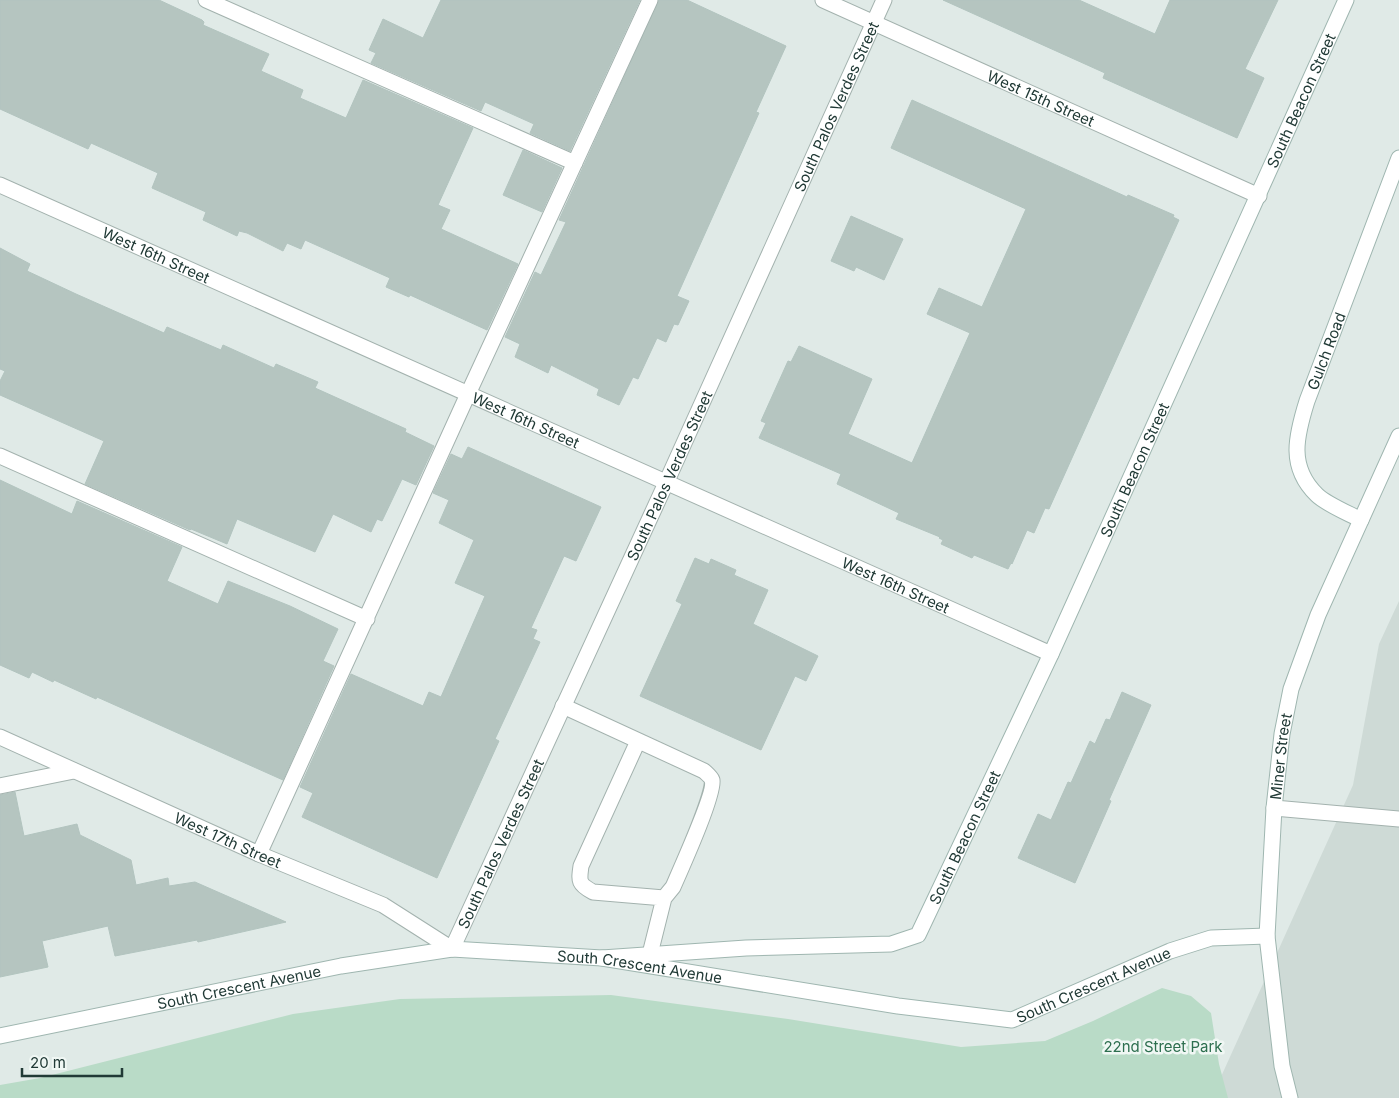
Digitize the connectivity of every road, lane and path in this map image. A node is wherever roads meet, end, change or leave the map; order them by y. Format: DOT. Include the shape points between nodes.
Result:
graph roads {
  1 [pos="206,0"];
  2 [pos="650,0"];
  3 [pos="823,0"];
  4 [pos="884,0"];
  5 [pos="1346,0"];
  6 [pos="874,23"];
  7 [pos="1399,158"];
  8 [pos="575,163"];
  9 [pos="0,185"];
  10 [pos="1258,196"];
  11 [pos="468,394"];
  12 [pos="1399,436"];
  13 [pos="0,456"];
  14 [pos="666,483"];
  15 [pos="1361,520"];
  16 [pos="367,619"];
  17 [pos="1052,654"];
  18 [pos="563,706"];
  19 [pos="0,737"];
  20 [pos="638,741"];
  21 [pos="74,771"];
  22 [pos="0,786"];
  23 [pos="1274,808"];
  24 [pos="1399,819"];
  25 [pos="259,854"];
  26 [pos="664,898"];
  27 [pos="1266,936"];
  28 [pos="452,949"];
  29 [pos="650,960"];
  30 [pos="0,1036"];
  31 [pos="1290,1098"];
  1 -- 8 [label="street"];
  2 -- 8 [label="street"];
  3 -- 6 [label="street, West 15th Street"];
  4 -- 6 [label="street, South Palos Verdes Street"];
  5 -- 10 [label="street, South Beacon Street"];
  6 -- 10 [label="street, West 15th Street"];
  6 -- 14 [label="street, South Palos Verdes Street"];
  7 -- 15 [label="street, Gulch Road" via="1306,401 1296,452 1300,474 1318,496"];
  8 -- 11 [label="street"];
  9 -- 11 [label="street, West 16th Street"];
  10 -- 17 [label="street, South Beacon Street"];
  11 -- 14 [label="street, West 16th Street"];
  11 -- 16 [label="street"];
  12 -- 15 [label="street, Miner Street"];
  13 -- 16 [label="street"];
  14 -- 17 [label="street, West 16th Street"];
  14 -- 18 [label="street, South Palos Verdes Street"];
  15 -- 23 [label="street, Miner Street" via="1318,615 1291,689 1282,734"];
  16 -- 25 [label="street"];
  17 -- 29 [label="street, South Beacon Street" via="918,935 891,944 746,948"];
  18 -- 20 [label="street"];
  18 -- 28 [label="street, South Palos Verdes Street"];
  19 -- 21 [label="street, West 17th Street"];
  20 -- 26 [label="street" via="704,771 712,779 707,804 673,887"];
  20 -- 26 [label="street" via="581,866 580,880 593,892"];
  21 -- 22 [label="street"];
  21 -- 25 [label="street, West 17th Street"];
  23 -- 24 [label="street"];
  23 -- 27 [label="street, Miner Street"];
  25 -- 28 [label="street, West 17th Street" via="383,905"];
  26 -- 29 [label="street"];
  27 -- 29 [label="street, South Crescent Avenue" via="1211,938 1170,951 1012,1020 898,1006"];
  27 -- 31 [label="street, Miner Street" via="1282,1066"];
  28 -- 29 [label="street, South Crescent Avenue"];
  28 -- 30 [label="street, South Crescent Avenue" via="341,966"];
}
